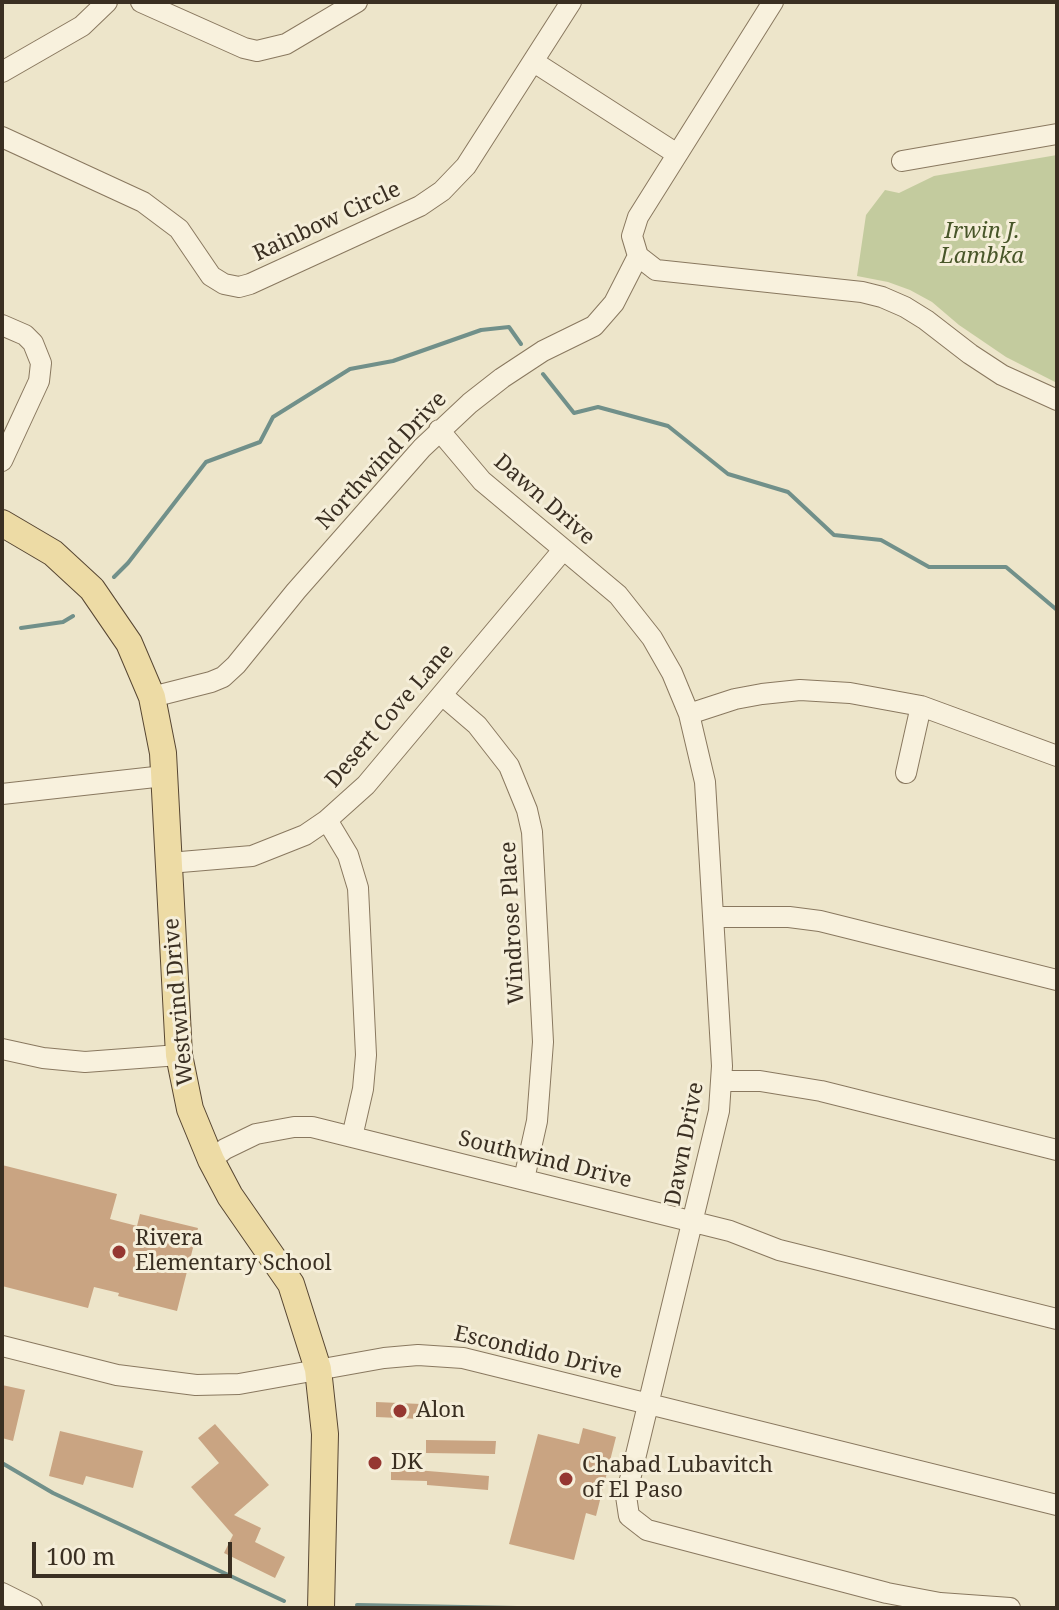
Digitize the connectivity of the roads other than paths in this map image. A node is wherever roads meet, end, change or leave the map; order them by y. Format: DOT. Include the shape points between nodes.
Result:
graph roads {
  1 [pos="107,2"];
  2 [pos="141,2"];
  3 [pos="357,2"];
  4 [pos="571,2"];
  5 [pos="773,2"];
  6 [pos="534,62"];
  7 [pos="2,72"];
  8 [pos="1057,134"];
  9 [pos="2,137"];
  10 [pos="677,154"];
  11 [pos="902,161"];
  12 [pos="638,256"];
  13 [pos="2,325"];
  14 [pos="1057,400"];
  15 [pos="439,430"];
  16 [pos="2,461"];
  17 [pos="2,523"];
  18 [pos="563,550"];
  19 [pos="442,695"];
  20 [pos="152,697"];
  21 [pos="921,706"];
  22 [pos="689,714"];
  23 [pos="1057,756"];
  24 [pos="906,773"];
  25 [pos="164,776"];
  26 [pos="2,794"];
  27 [pos="327,820"];
  28 [pos="169,863"];
  29 [pos="714,917"];
  30 [pos="1057,980"];
  31 [pos="2,1049"];
  32 [pos="179,1055"];
  33 [pos="722,1081"];
  34 [pos="352,1137"];
  35 [pos="1057,1150"];
  36 [pos="211,1160"];
  37 [pos="524,1179"];
  38 [pos="694,1222"];
  39 [pos="1057,1319"];
  40 [pos="2,1346"];
  41 [pos="318,1369"];
  42 [pos="649,1403"];
  43 [pos="1057,1505"];
  44 [pos="2,1593"];
  45 [pos="32,1608"];
  46 [pos="321,1608"];
  47 [pos="1010,1608"];
  1 -- 7 [label="street" via="82,26"];
  2 -- 3 [label="street" via="257,51 286,44"];
  4 -- 6 [label="street, Rainbow Circle"];
  5 -- 10 [label="street, Northwind Drive"];
  6 -- 9 [label="street, Rainbow Circle" via="466,166 434,197 239,287 211,276 179,229 143,202"];
  6 -- 10 [label="street"];
  8 -- 11 [label="street"];
  10 -- 12 [label="street, Northwind Drive" via="633,225"];
  12 -- 14 [label="street" via="656,270 882,297 926,320 1002,375"];
  12 -- 15 [label="street, Northwind Drive" via="614,303 594,326 502,378"];
  13 -- 16 [label="street" via="25,335 41,363 39,381"];
  15 -- 18 [label="street, Dawn Drive" via="482,481"];
  15 -- 20 [label="street, Northwind Drive" via="236,665 211,682"];
  17 -- 20 [label="main road, Westwind Drive" via="53,553 92,589 129,643"];
  18 -- 19 [label="street, Desert Cove Lane"];
  18 -- 22 [label="street, Dawn Drive" via="636,616 672,673"];
  19 -- 27 [label="street, Desert Cove Lane" via="366,785"];
  19 -- 37 [label="street, Windrose Place" via="485,733 509,766 532,832 543,1042 537,1121"];
  20 -- 25 [label="main road, Westwind Drive"];
  21 -- 22 [label="street" via="800,690 735,699"];
  21 -- 23 [label="street"];
  21 -- 24 [label="street"];
  22 -- 29 [label="street, Dawn Drive" via="705,782"];
  25 -- 26 [label="street"];
  25 -- 28 [label="main road, Westwind Drive"];
  27 -- 28 [label="street, Desert Cove Lane" via="295,840 252,856"];
  27 -- 34 [label="street" via="348,855 358,888 366,1055"];
  28 -- 32 [label="main road, Westwind Drive"];
  29 -- 30 [label="street" via="820,921"];
  29 -- 33 [label="street, Dawn Drive"];
  31 -- 32 [label="street" via="85,1062"];
  32 -- 36 [label="main road, Westwind Drive" via="190,1109"];
  33 -- 35 [label="street" via="821,1091"];
  33 -- 38 [label="street, Dawn Drive" via="714,1142"];
  34 -- 36 [label="street, Southwind Drive" via="312,1127 270,1131 240,1141"];
  34 -- 37 [label="street, Southwind Drive"];
  36 -- 41 [label="main road, Westwind Drive" via="291,1284"];
  37 -- 38 [label="street, Southwind Drive"];
  38 -- 39 [label="street, Southwind Drive" via="779,1250"];
  38 -- 42 [label="street, Dawn Drive"];
  40 -- 41 [label="street, Escondido Drive" via="117,1375 184,1384 239,1384"];
  41 -- 42 [label="street, Escondido Drive" via="418,1355 463,1358"];
  41 -- 46 [label="main road, Westwind Drive" via="325,1434"];
  42 -- 43 [label="street, Escondido Drive"];
  42 -- 47 [label="street, Dawn Drive" via="626,1496 629,1516 641,1527 887,1593"];
  44 -- 45 [label="street"];
}
